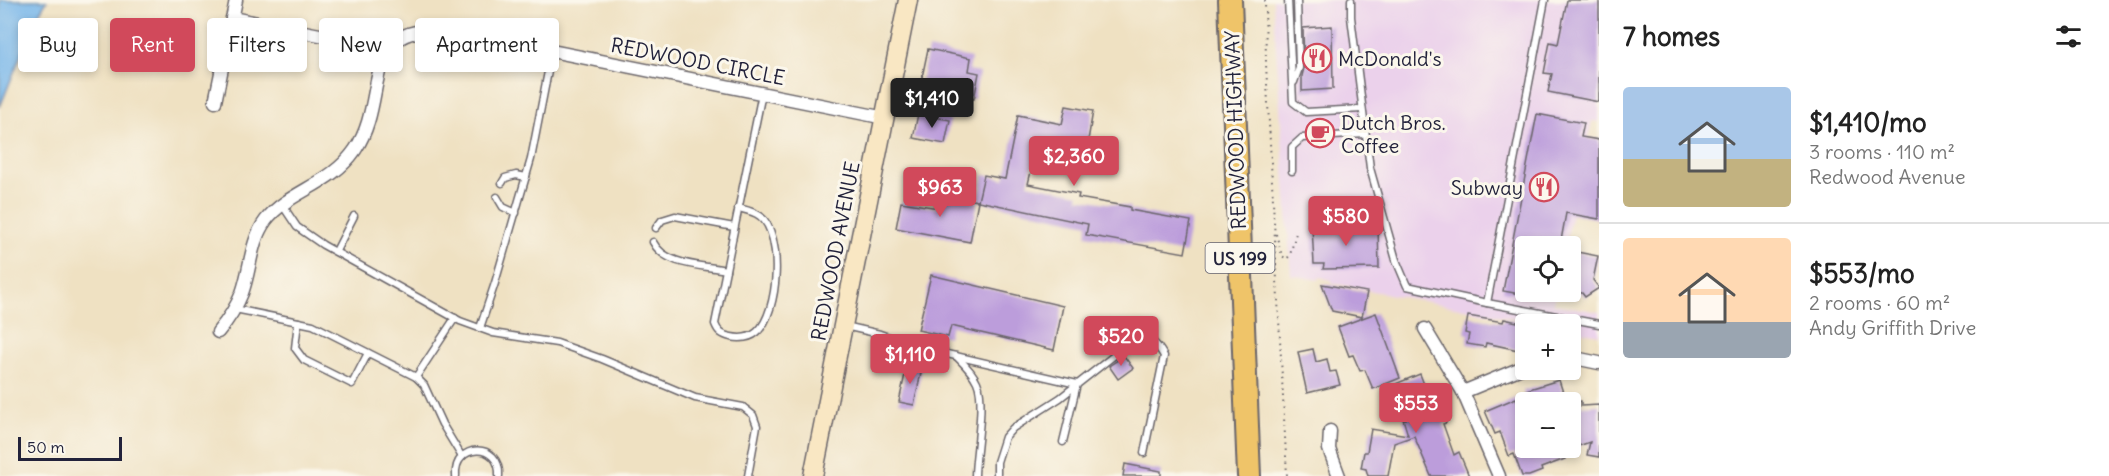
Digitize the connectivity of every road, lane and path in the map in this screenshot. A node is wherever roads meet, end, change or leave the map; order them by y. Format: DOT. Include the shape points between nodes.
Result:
graph roads {
  1 [pos="236,0"];
  2 [pos="908,0"];
  3 [pos="1230,0"];
  4 [pos="1265,0"];
  5 [pos="1288,0"];
  6 [pos="1297,0"];
  7 [pos="1351,0"];
  8 [pos="1545,0"];
  9 [pos="232,18"];
  10 [pos="559,52"];
  11 [pos="221,72"];
  12 [pos="379,72"];
  13 [pos="548,72"];
  14 [pos="1292,85"];
  15 [pos="762,93"];
  16 [pos="215,102"];
  17 [pos="1362,109"];
  18 [pos="885,118"];
  19 [pos="1365,134"];
  20 [pos="1292,171"];
  21 [pos="526,177"];
  22 [pos="502,183"];
  23 [pos="497,197"];
  24 [pos="283,206"];
  25 [pos="738,208"];
  26 [pos="516,213"];
  27 [pos="354,216"];
  28 [pos="734,227"];
  29 [pos="656,228"];
  30 [pos="1274,232"];
  31 [pos="1296,233"];
  32 [pos="653,242"];
  33 [pos="336,251"];
  34 [pos="726,270"];
  35 [pos="1487,303"];
  36 [pos="234,309"];
  37 [pos="455,318"];
  38 [pos="298,322"];
  39 [pos="1599,324"];
  40 [pos="843,325"];
  41 [pos="480,328"];
  42 [pos="1425,329"];
  43 [pos="218,332"];
  44 [pos="368,353"];
  45 [pos="955,356"];
  46 [pos="1581,359"];
  47 [pos="1599,363"];
  48 [pos="1515,370"];
  49 [pos="416,377"];
  50 [pos="1077,384"];
  51 [pos="1462,392"];
  52 [pos="1330,431"];
  53 [pos="1063,442"];
  54 [pos="1144,453"];
  55 [pos="462,457"];
  56 [pos="997,462"];
  57 [pos="456,476"];
  58 [pos="499,476"];
  59 [pos="748,476"];
  60 [pos="813,476"];
  61 [pos="975,476"];
  62 [pos="991,476"];
  63 [pos="997,476"];
  64 [pos="1249,476"];
  65 [pos="1287,476"];
  66 [pos="1339,476"];
  67 [pos="1499,476"];
  1 -- 9 [label="street"];
  2 -- 18 [label="main road, REDWOOD AVENUE"];
  3 -- 64 [label="highway, REDWOOD HIGHWAY / US 199"];
  4 -- 30 [label="path"];
  5 -- 14 [label="lane"];
  6 -- 14 [label="lane" via="1299,68"];
  7 -- 17 [label="lane"];
  8 -- 35 [label="lane"];
  10 -- 15 [label="street, REDWOOD CIRCLE"];
  11 -- 16 [label="street"];
  12 -- 24 [label="street" via="369,114 357,147 346,163"];
  13 -- 21 [label="lane"];
  14 -- 17 [label="lane" via="1293,102 1306,112"];
  15 -- 18 [label="street, REDWOOD CIRCLE"];
  15 -- 25 [label="lane"];
  17 -- 19 [label="lane"];
  18 -- 40 [label="main road, REDWOOD AVENUE"];
  19 -- 20 [label="lane" via="1302,138 1292,147"];
  19 -- 35 [label="lane" via="1370,168 1407,286"];
  21 -- 22 [label="lane" via="516,175"];
  21 -- 26 [label="lane"];
  23 -- 26 [label="lane" via="503,207"];
  24 -- 33 [label="lane" via="297,227"];
  24 -- 36 [label="street" via="266,220 257,235"];
  25 -- 28 [label="lane"];
  25 -- 34 [label="lane" via="761,216 769,229 777,266 769,314 763,326 747,338 724,336 715,324"];
  26 -- 41 [label="lane"];
  27 -- 33 [label="lane"];
  28 -- 29 [label="lane" via="675,216 662,220"];
  28 -- 34 [label="lane"];
  30 -- 31 [label="path" via="1282,256 1287,259"];
  30 -- 65 [label="path"];
  32 -- 34 [label="lane" via="670,259"];
  33 -- 37 [label="lane"];
  35 -- 39 [label="lane"];
  36 -- 38 [label="lane"];
  36 -- 43 [label="street"];
  37 -- 41 [label="lane"];
  37 -- 49 [label="lane"];
  38 -- 44 [label="lane" via="313,325"];
  38 -- 44 [label="lane" via="295,348 304,360 352,384"];
  40 -- 45 [label="lane"];
  40 -- 60 [label="main road, REDWOOD AVENUE"];
  41 -- 59 [label="lane" via="557,343 695,398 743,407 753,415 757,426"];
  42 -- 51 [label="street"];
  44 -- 49 [label="lane"];
  45 -- 50 [label="lane"];
  45 -- 61 [label="lane" via="970,369 981,397"];
  46 -- 47 [label="street"];
  48 -- 51 [label="street"];
  49 -- 55 [label="lane"];
  50 -- 53 [label="lane"];
  50 -- 54 [label="lane" via="1135,339 1147,338 1157,344 1164,357"];
  50 -- 56 [label="lane" via="1012,428"];
  51 -- 67 [label="street"];
  52 -- 66 [label="street" via="1329,449"];
  55 -- 57 [label="lane"];
  55 -- 58 [label="lane" via="474,450 488,453 497,462"];
  56 -- 62 [label="lane"];
  56 -- 63 [label="lane"];
}
